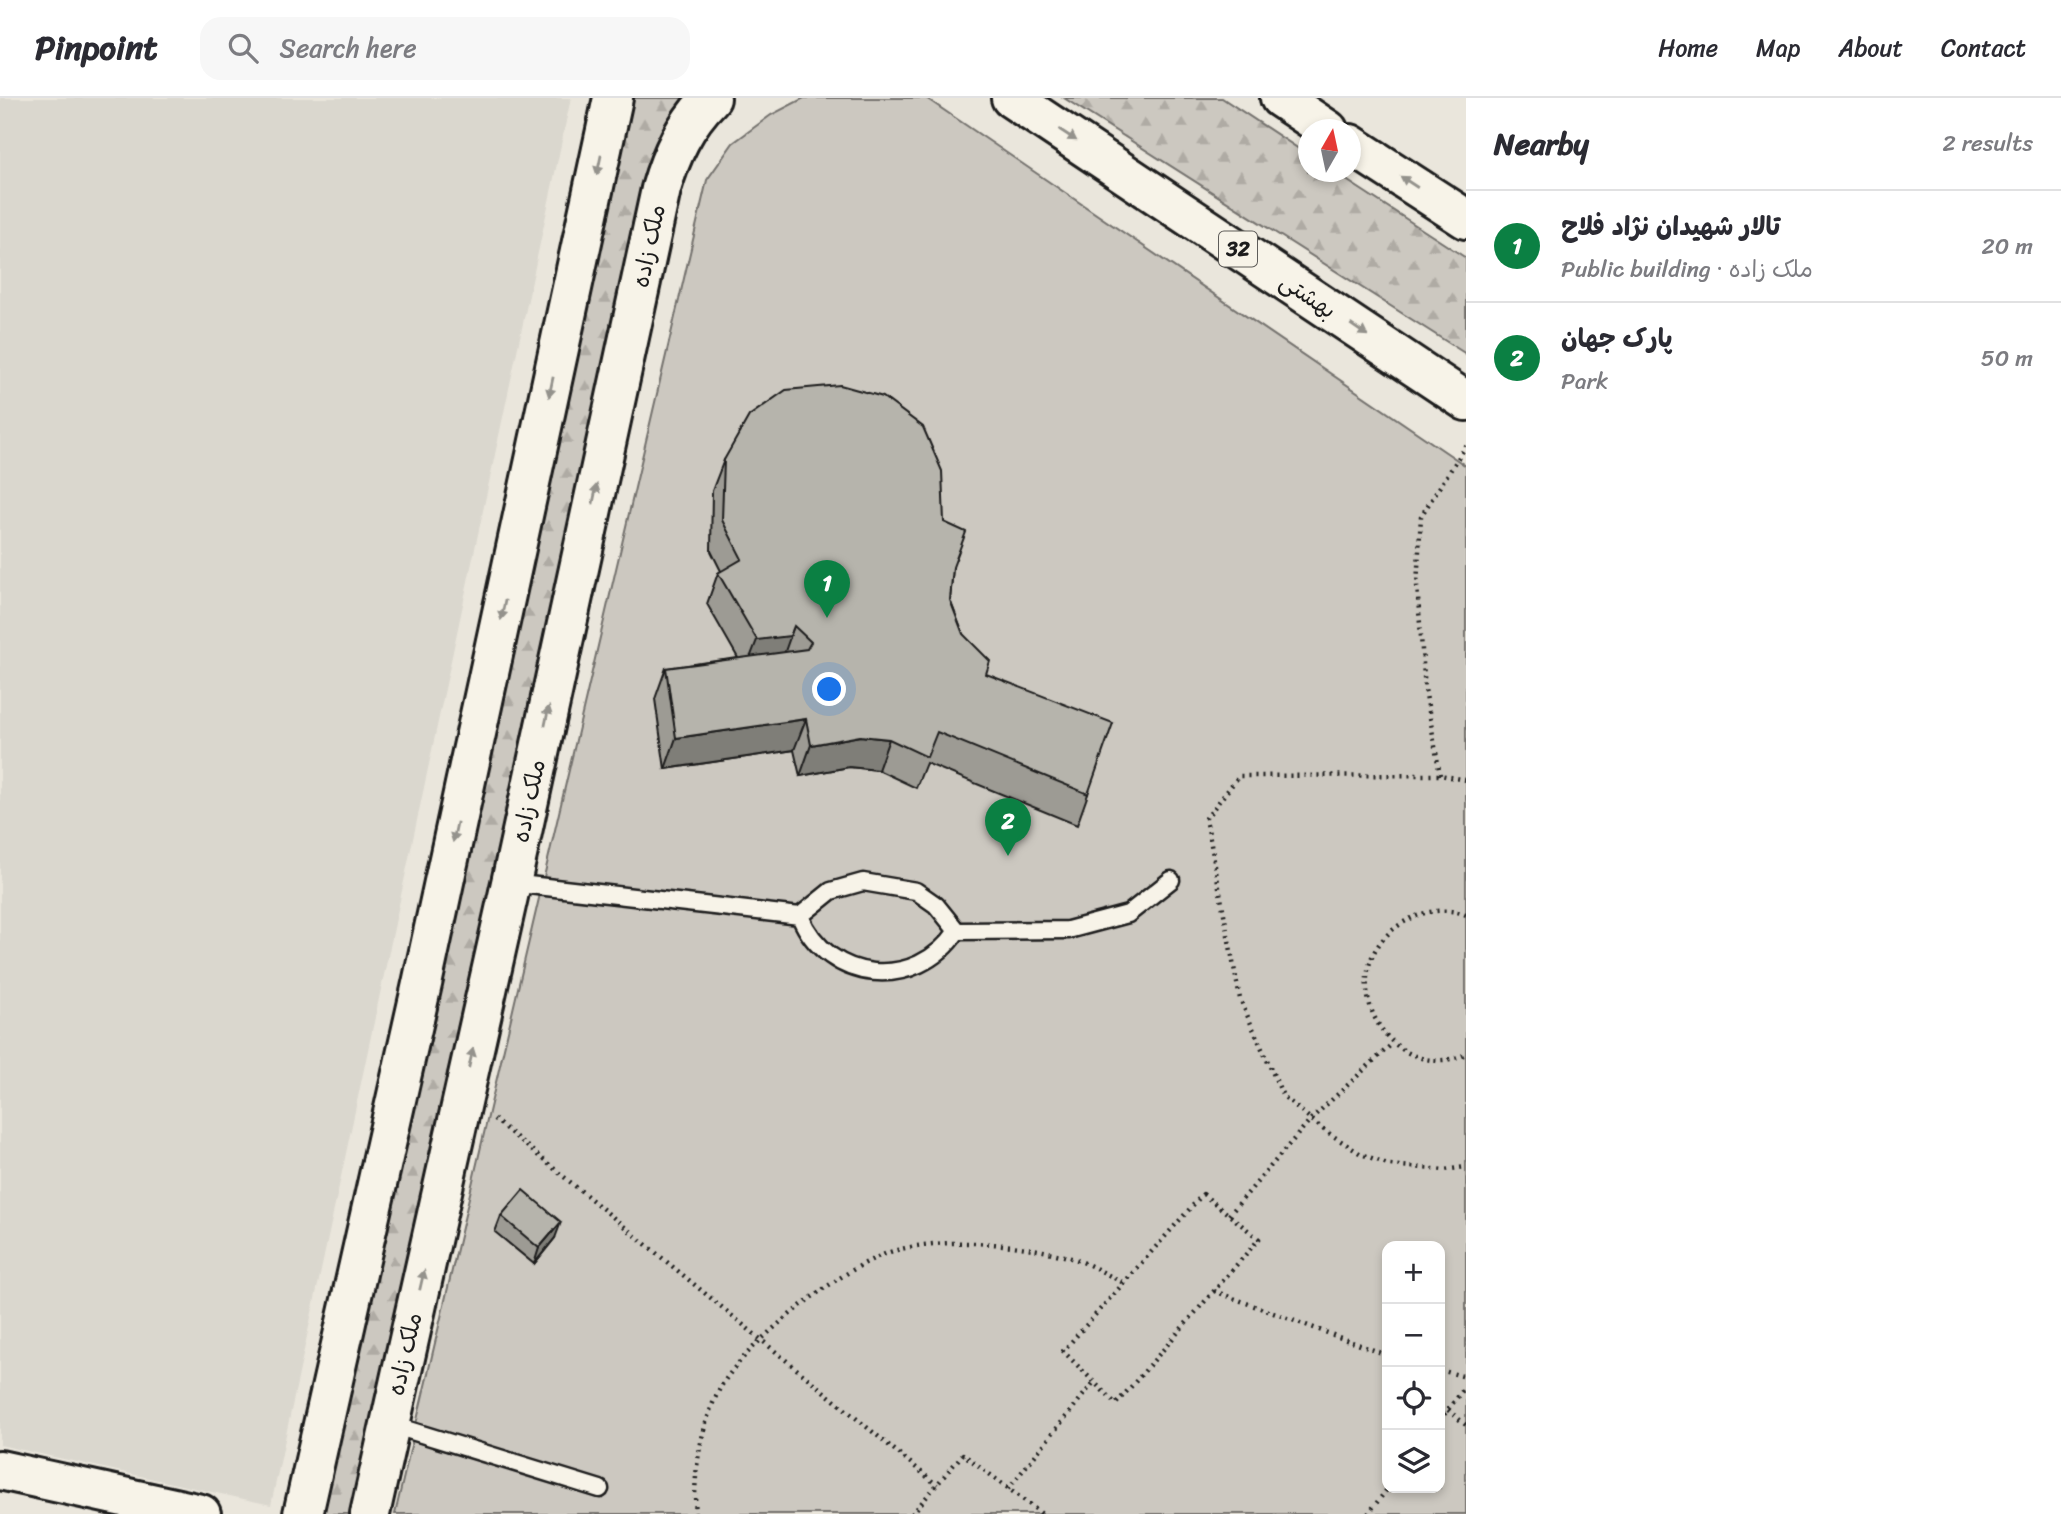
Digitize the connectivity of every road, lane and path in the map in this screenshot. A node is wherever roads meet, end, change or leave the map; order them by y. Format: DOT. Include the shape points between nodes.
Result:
graph roads {
  1 [pos="613,98"];
  2 [pos="711,98"];
  3 [pos="1011,98"];
  4 [pos="1280,98"];
  5 [pos="1312,119"];
  6 [pos="1361,151"];
  7 [pos="1466,219"];
  8 [pos="1457,388"];
  9 [pos="1466,446"];
  10 [pos="1440,775"];
  11 [pos="1466,780"];
  12 [pos="1171,880"];
  13 [pos="511,883"];
  14 [pos="1466,915"];
  15 [pos="800,916"];
  16 [pos="957,932"];
  17 [pos="1393,1043"];
  18 [pos="1466,1054"];
  19 [pos="463,1094"];
  20 [pos="1311,1119"];
  21 [pos="1466,1167"];
  22 [pos="1229,1215"];
  23 [pos="1124,1283"];
  24 [pos="1214,1291"];
  25 [pos="761,1339"];
  26 [pos="1382,1353"];
  27 [pos="1445,1371"];
  28 [pos="1466,1377"];
  29 [pos="1094,1382"];
  30 [pos="1466,1386"];
  31 [pos="1448,1410"];
  32 [pos="1445,1414"];
  33 [pos="389,1424"];
  34 [pos="1466,1425"];
  35 [pos="0,1470"];
  36 [pos="937,1485"];
  37 [pos="600,1489"];
  38 [pos="1009,1489"];
  39 [pos="1384,1493"];
  40 [pos="201,1514"];
  41 [pos="303,1514"];
  42 [pos="370,1514"];
  43 [pos="696,1514"];
  44 [pos="912,1514"];
  45 [pos="1042,1514"];
  46 [pos="1368,1514"];
  1 -- 41 [label="main road, one-way"];
  13 -- 2 [label="main road, ملک زاده, one-way" via="661,188 680,139"];
  3 -- 8 [label="main road, بهشتى / 32, one-way"];
  4 -- 5 [label="main road"];
  7 -- 6 [label="main road, one-way"];
  9 -- 10 [label="path" via="1421,516 1417,585 1426,689"];
  10 -- 11 [label="path"];
  10 -- 20 [label="path" via="1239,776 1206,818 1240,999 1283,1096"];
  12 -- 16 [label="lane" via="1128,914 1068,930"];
  13 -- 15 [label="lane"];
  19 -- 13 [label="main road, ملک زاده, one-way"];
  14 -- 17 [label="path" via="1425,912 1394,925 1373,951 1365,984 1372,1017"];
  15 -- 16 [label="lane" via="831,891 863,882 916,891 936,905"];
  15 -- 16 [label="lane" via="809,937 830,959 873,972 918,968 946,949"];
  17 -- 18 [label="path" via="1423,1058 1456,1059"];
  17 -- 20 [label="path"];
  19 -- 25 [label="path"];
  33 -- 19 [label="main road, ملک زاده, one-way"];
  20 -- 21 [label="path" via="1361,1154 1390,1165 1444,1170"];
  20 -- 22 [label="path"];
  22 -- 23 [label="path" via="1203,1194"];
  22 -- 24 [label="path" via="1259,1239"];
  23 -- 25 [label="path" via="1072,1258 1034,1250 957,1242 895,1250 838,1278"];
  23 -- 29 [label="path" via="1063,1351"];
  24 -- 26 [label="path"];
  24 -- 29 [label="path" via="1116,1404"];
  25 -- 36 [label="path"];
  25 -- 43 [label="path" via="722,1385 700,1442"];
  27 -- 28 [label="path"];
  29 -- 38 [label="path"];
  30 -- 31 [label="path"];
  31 -- 32 [label="path"];
  31 -- 34 [label="path"];
  33 -- 37 [label="lane"];
  33 -- 42 [label="main road, ملک زاده"];
  35 -- 40 [label="main road"];
  36 -- 38 [label="path" via="963,1454"];
  36 -- 44 [label="path"];
  38 -- 45 [label="path"];
  39 -- 46 [label="path"];
}
